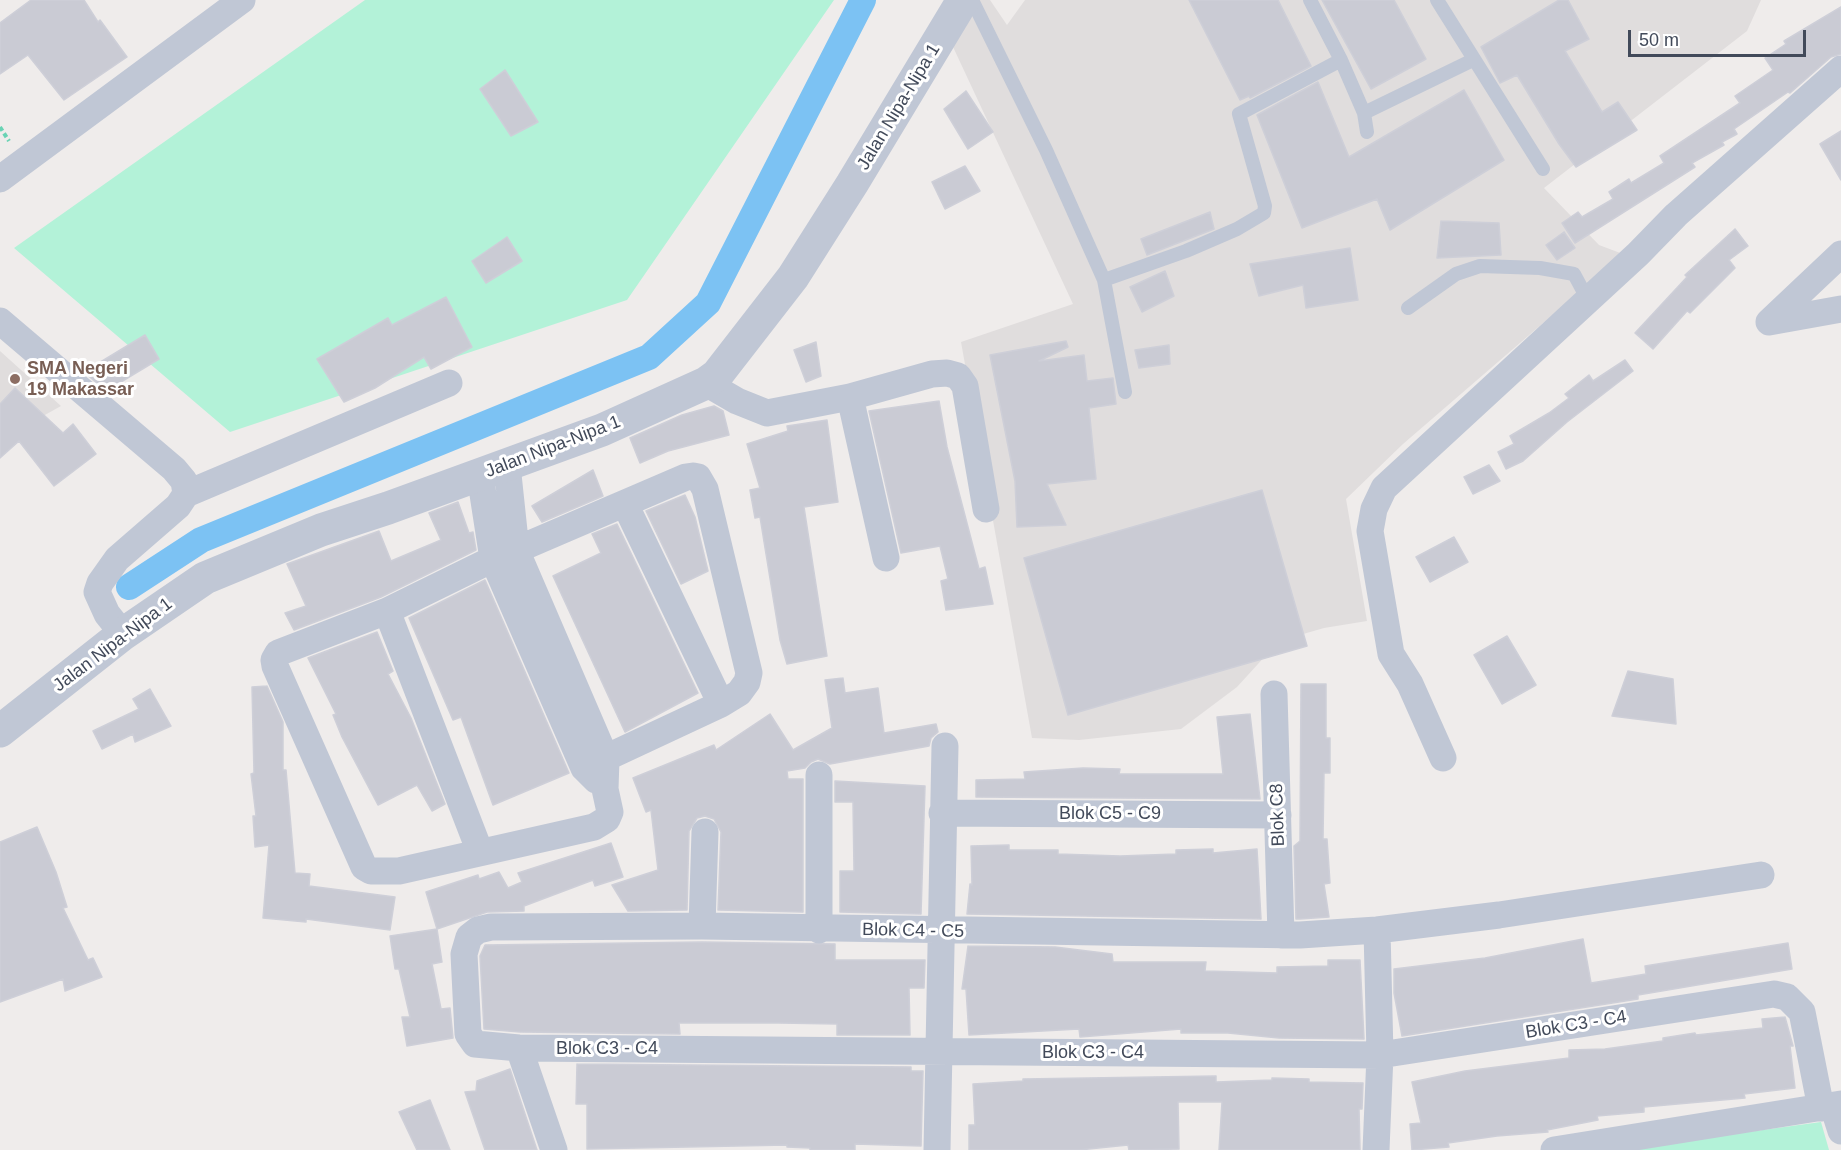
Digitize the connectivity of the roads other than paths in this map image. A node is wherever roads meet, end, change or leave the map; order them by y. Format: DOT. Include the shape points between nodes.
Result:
graph roads {
  1 [pos="242,0"];
  2 [pos="963,0"];
  3 [pos="972,0"];
  4 [pos="1310,0"];
  5 [pos="1437,0"];
  6 [pos="1341,60"];
  7 [pos="1473,60"];
  8 [pos="1841,69"];
  9 [pos="1364,113"];
  10 [pos="1367,132"];
  11 [pos="1543,169"];
  12 [pos="0,179"];
  13 [pos="1841,254"];
  14 [pos="1104,280"];
  15 [pos="1588,300"];
  16 [pos="1408,308"];
  17 [pos="1841,309"];
  18 [pos="0,321"];
  19 [pos="449,383"];
  20 [pos="706,383"];
  21 [pos="1125,392"];
  22 [pos="850,397"];
  23 [pos="494,470"];
  24 [pos="186,494"];
  25 [pos="625,504"];
  26 [pos="986,509"];
  27 [pos="505,555"];
  28 [pos="886,558"];
  29 [pos="387,611"];
  30 [pos="123,634"];
  31 [pos="1274,694"];
  32 [pos="721,704"];
  33 [pos="0,731"];
  34 [pos="945,746"];
  35 [pos="1443,759"];
  36 [pos="595,763"];
  37 [pos="819,775"];
  38 [pos="942,813"];
  39 [pos="1278,815"];
  40 [pos="705,832"];
  41 [pos="480,852"];
  42 [pos="1761,875"];
  43 [pos="702,926"];
  44 [pos="819,930"];
  45 [pos="1377,930"];
  46 [pos="940,931"];
  47 [pos="1281,935"];
  48 [pos="464,954"];
  49 [pos="519,1048"];
  50 [pos="939,1051"];
  51 [pos="1380,1055"];
  52 [pos="1834,1112"];
  53 [pos="554,1150"];
  54 [pos="937,1150"];
  55 [pos="1376,1150"];
  56 [pos="1554,1150"];
  1 -- 12 [label="street"];
  2 -- 20 [label="street, Jalan Nipa-Nipa 1" via="793,277 740,348"];
  3 -- 14 [label="lane"];
  4 -- 6 [label="lane"];
  5 -- 7 [label="lane"];
  6 -- 9 [label="lane"];
  6 -- 14 [label="lane" via="1239,114 1264,213 1185,251"];
  7 -- 9 [label="lane"];
  7 -- 11 [label="lane"];
  8 -- 15 [label="street" via="1676,215"];
  9 -- 10 [label="lane"];
  13 -- 17 [label="street" via="1769,322"];
  14 -- 21 [label="lane"];
  15 -- 16 [label="lane" via="1574,274 1489,266 1456,274"];
  15 -- 35 [label="street" via="1384,488 1374,509 1370,531 1391,654 1410,684"];
  18 -- 24 [label="street" via="174,469 184,481"];
  19 -- 24 [label="street"];
  20 -- 22 [label="street" via="767,412"];
  20 -- 23 [label="street, Jalan Nipa-Nipa 1" via="602,430"];
  22 -- 26 [label="street" via="932,374 958,376 965,386"];
  22 -- 28 [label="street"];
  23 -- 27 [label="street"];
  23 -- 30 [label="street, Jalan Nipa-Nipa 1" via="254,555 205,578"];
  24 -- 30 [label="street" via="178,506 117,558 100,583 97,592"];
  25 -- 27 [label="street"];
  25 -- 32 [label="street"];
  25 -- 32 [label="street" via="686,477 698,477 702,482 749,673 739,693"];
  27 -- 29 [label="street"];
  27 -- 36 [label="street"];
  29 -- 41 [label="street"];
  29 -- 41 [label="street" via="278,653 275,666 364,867 378,872 399,871"];
  30 -- 33 [label="street, Jalan Nipa-Nipa 1"];
  31 -- 39 [label="street, Blok C8"];
  32 -- 36 [label="street"];
  34 -- 38 [label="street"];
  36 -- 41 [label="street" via="610,812 602,824"];
  37 -- 44 [label="street"];
  38 -- 39 [label="street, Blok C5 - C9"];
  38 -- 46 [label="street"];
  39 -- 47 [label="street, Blok C8"];
  40 -- 43 [label="street"];
  42 -- 45 [label="street, Blok C4 - C5"];
  43 -- 44 [label="street, Blok C4 - C5"];
  43 -- 48 [label="street, Blok C4 - C5" via="491,927 469,937"];
  44 -- 46 [label="street, Blok C4 - C5"];
  45 -- 47 [label="street, Blok C4 - C5"];
  45 -- 51 [label="street"];
  46 -- 47 [label="street, Blok C4 - C5"];
  46 -- 50 [label="street"];
  48 -- 49 [label="street, Blok C3 - C4" via="471,1040 481,1046"];
  49 -- 50 [label="street, Blok C3 - C4"];
  49 -- 53 [label="street"];
  50 -- 51 [label="street, Blok C3 - C4"];
  50 -- 54 [label="street"];
  51 -- 52 [label="street, Blok C3 - C4" via="1774,994 1787,997 1803,1012"];
  51 -- 55 [label="street"];
  52 -- 56 [label="street"];
}
